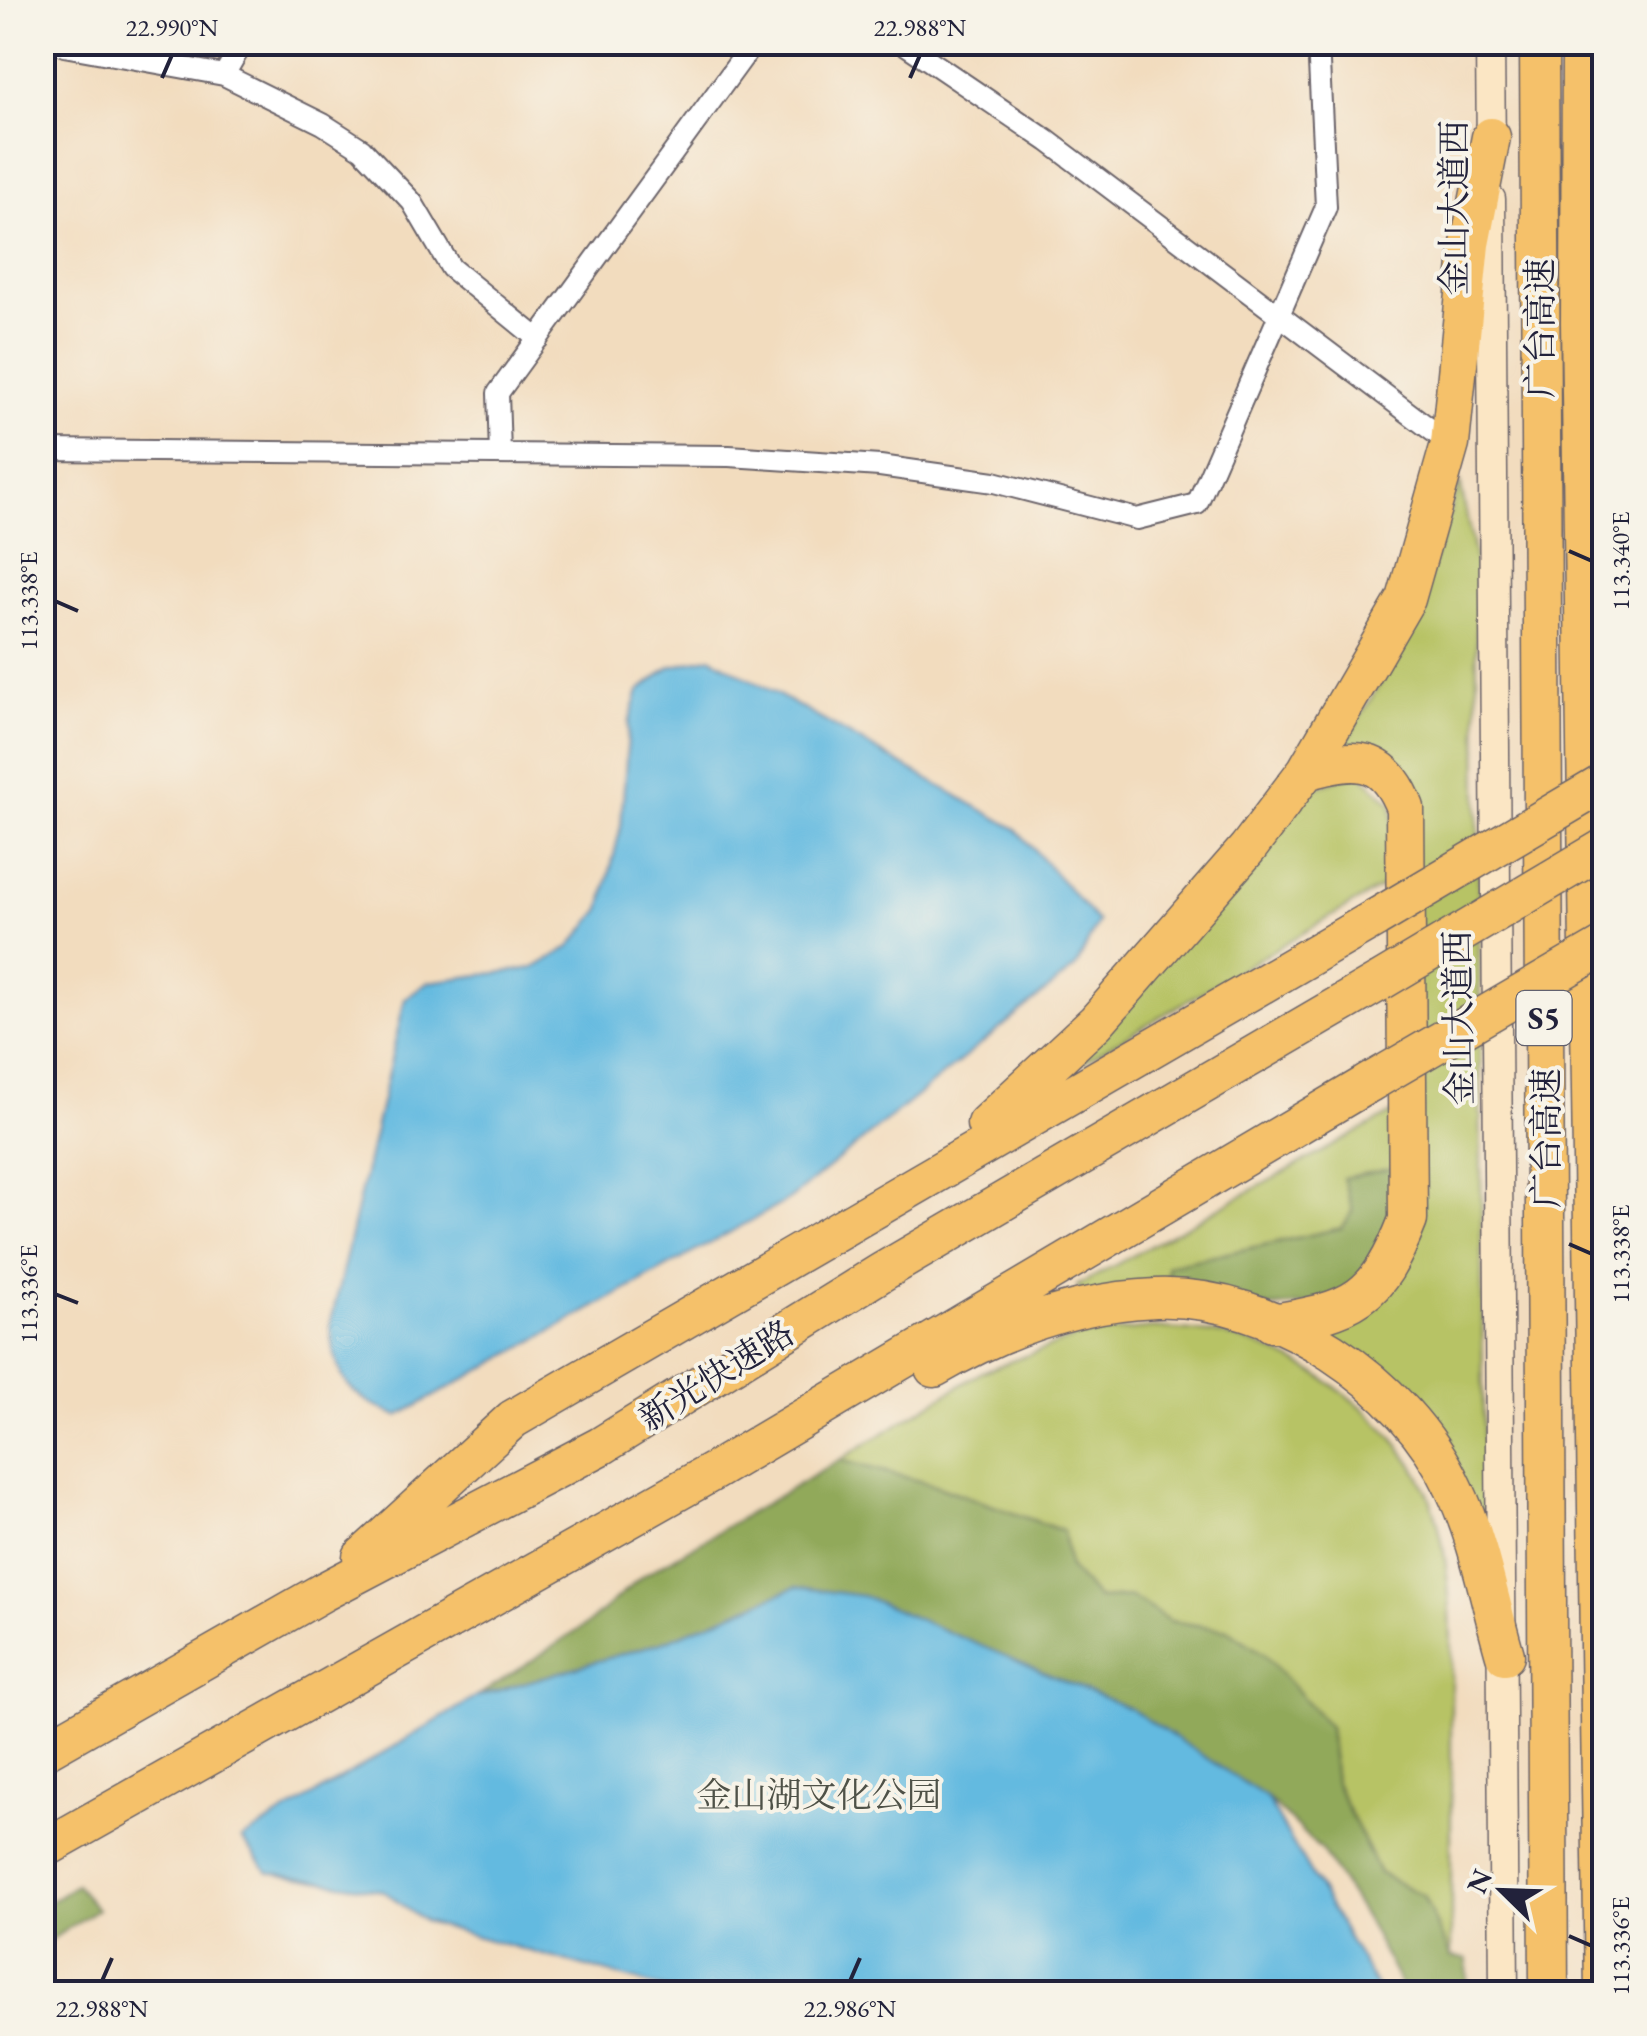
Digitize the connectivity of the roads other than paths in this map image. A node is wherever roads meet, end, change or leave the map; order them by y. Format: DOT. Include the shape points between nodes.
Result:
graph roads {
  1 [pos="64,42"];
  2 [pos="243,42"];
  3 [pos="754,42"];
  4 [pos="902,42"];
  5 [pos="1318,42"];
  6 [pos="1490,42"];
  7 [pos="1539,42"];
  8 [pos="1580,42"];
  9 [pos="224,76"];
  10 [pos="1491,137"];
  11 [pos="1279,315"];
  12 [pos="538,338"];
  13 [pos="1450,444"];
  14 [pos="42,450"];
  15 [pos="500,454"];
  16 [pos="1306,771"];
  17 [pos="1604,783"];
  18 [pos="1604,848"];
  19 [pos="1604,946"];
  20 [pos="919,1181"];
  21 [pos="1272,1323"];
  22 [pos="323,1592"];
  23 [pos="471,1608"];
  24 [pos="1504,1655"];
  25 [pos="42,1752"];
  26 [pos="42,1850"];
  27 [pos="1504,1994"];
  28 [pos="1549,1994"];
  29 [pos="1604,1994"];
  1 -- 9 [label="street"];
  2 -- 9 [label="street"];
  3 -- 12 [label="street"];
  4 -- 11 [label="street" via="1048,141"];
  5 -- 11 [label="street" via="1326,208"];
  6 -- 10 [label="main road, 金山大道西"];
  7 -- 28 [label="highway, 广台高速 / S5"];
  8 -- 29 [label="highway, 广台高速 / S5"];
  9 -- 12 [label="street" via="362,149 412,202 451,268"];
  10 -- 13 [label="highway" via="1470,244"];
  10 -- 24 [label="main road, 金山大道西"];
  11 -- 13 [label="street"];
  11 -- 15 [label="street" via="1197,504 1137,519 994,482 880,466 729,456"];
  12 -- 15 [label="street" via="498,393"];
  13 -- 16 [label="highway" via="1406,599"];
  14 -- 15 [label="street"];
  16 -- 20 [label="highway" via="1236,864 1096,1022"];
  16 -- 21 [label="highway" via="1354,759 1376,766 1397,786 1405,808 1408,1220 1393,1258 1369,1291 1332,1313"];
  17 -- 20 [label="highway, bridge"];
  18 -- 22 [label="highway, 新光快速路, bridge" via="882,1272 601,1446"];
  19 -- 23 [label="highway, bridge"];
  20 -- 22 [label="highway" via="513,1420"];
  21 -- 23 [label="highway" via="1159,1298 1060,1311 962,1352 612,1554"];
  21 -- 24 [label="highway" via="1349,1361 1410,1418 1461,1505"];
  22 -- 25 [label="highway, 新光快速路"];
  23 -- 26 [label="highway"];
  24 -- 27 [label="main road, 金山大道西"];
}
